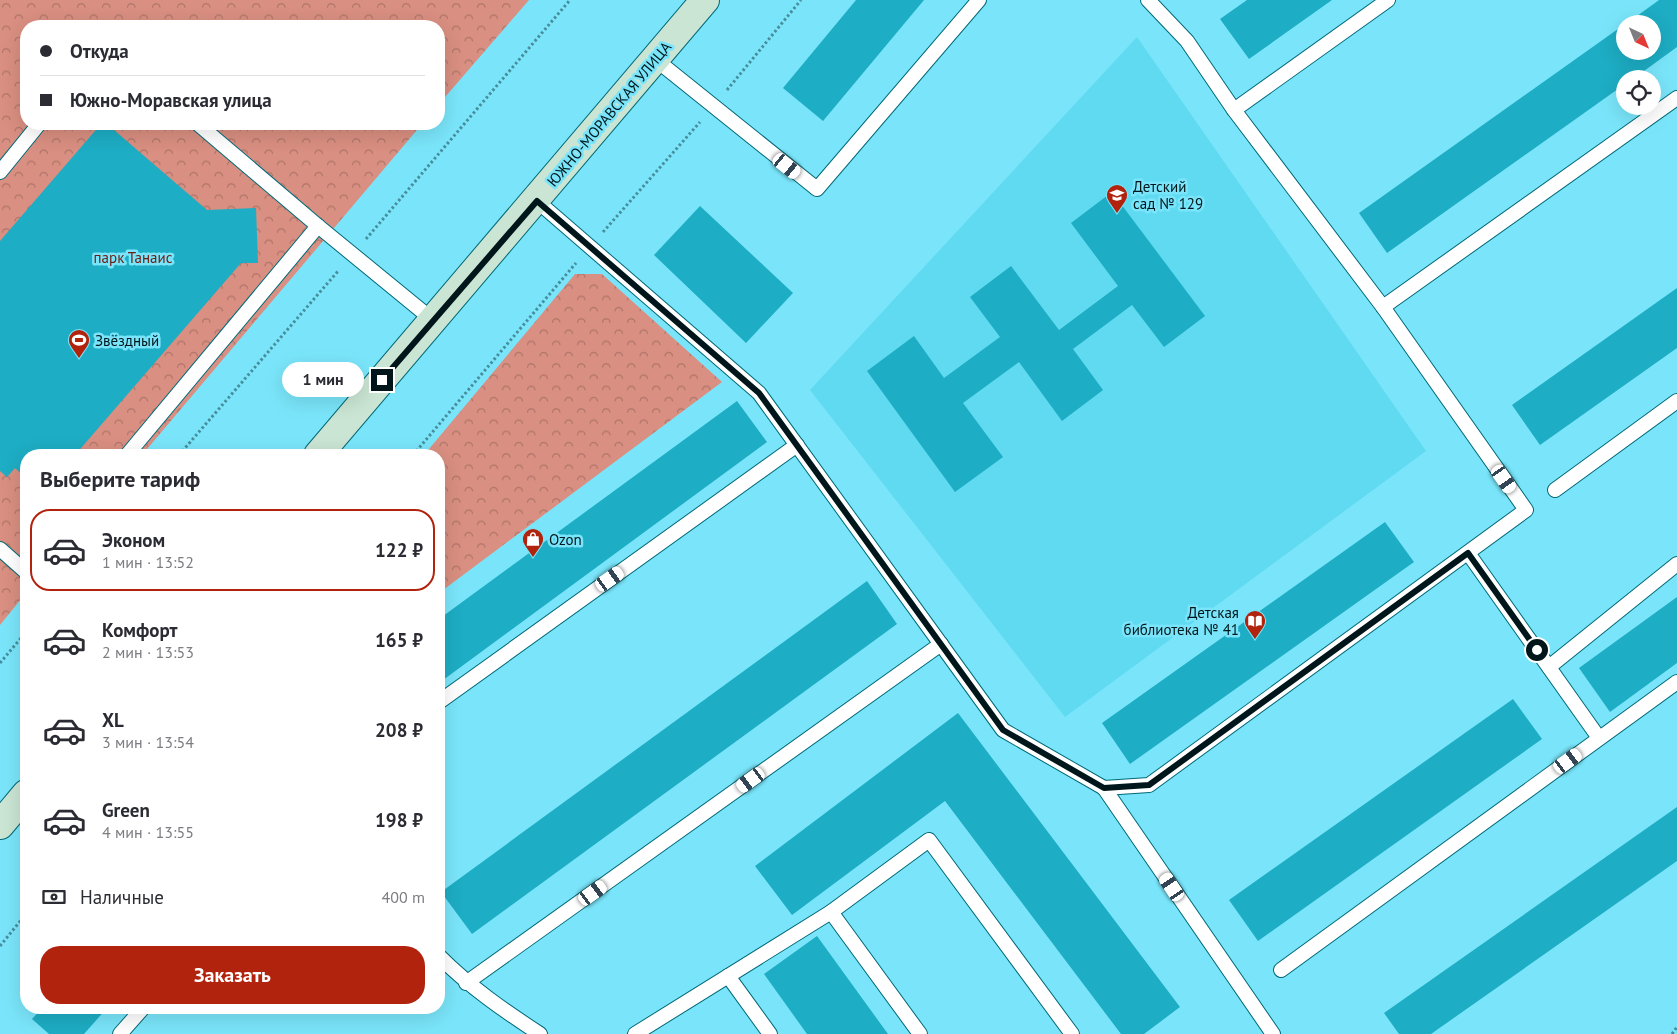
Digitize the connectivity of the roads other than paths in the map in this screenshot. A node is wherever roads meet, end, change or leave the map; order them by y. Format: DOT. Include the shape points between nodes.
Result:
graph roads {
  1 [pos="705,0"];
  2 [pos="979,0"];
  3 [pos="1148,0"];
  4 [pos="1388,0"];
  5 [pos="655,59"];
  6 [pos="1677,98"];
  7 [pos="1234,110"];
  8 [pos="34,130"];
  9 [pos="205,130"];
  10 [pos="0,172"];
  11 [pos="537,201"];
  12 [pos="318,226"];
  13 [pos="1383,306"];
  14 [pos="434,320"];
  15 [pos="1677,401"];
  16 [pos="797,445"];
  17 [pos="132,449"];
  18 [pos="323,449"];
  19 [pos="1555,490"];
  20 [pos="0,549"];
  21 [pos="1468,553"];
  22 [pos="1677,564"];
  23 [pos="20,567"];
  24 [pos="941,644"];
  25 [pos="1549,667"];
  26 [pos="1677,682"];
  27 [pos="445,698"];
  28 [pos="1599,738"];
  29 [pos="1104,788"];
  30 [pos="20,801"];
  31 [pos="0,825"];
  32 [pos="830,912"];
  33 [pos="445,962"];
  34 [pos="1281,970"];
  35 [pos="728,976"];
  36 [pos="466,983"];
  37 [pos="138,1014"];
  38 [pos="120,1034"];
  39 [pos="540,1034"];
  40 [pos="635,1034"];
  41 [pos="770,1034"];
  42 [pos="920,1034"];
  43 [pos="1072,1034"];
  44 [pos="1273,1034"];
  1 -- 5 [label="main road, ЮЖНО-МОРАВСКАЯ УЛИЦА"];
  2 -- 5 [label="lane" via="817,189"];
  3 -- 7 [label="lane" via="1187,41"];
  4 -- 7 [label="lane"];
  5 -- 11 [label="main road, ЮЖНО-МОРАВСКАЯ УЛИЦА"];
  6 -- 13 [label="lane"];
  7 -- 13 [label="lane"];
  8 -- 10 [label="lane"];
  9 -- 12 [label="lane"];
  11 -- 14 [label="main road, ЮЖНО-МОРАВСКАЯ УЛИЦА"];
  11 -- 16 [label="lane" via="759,393"];
  12 -- 14 [label="lane"];
  12 -- 17 [label="lane"];
  13 -- 21 [label="lane" via="1526,510"];
  14 -- 18 [label="main road, ЮЖНО-МОРАВСКАЯ УЛИЦА"];
  15 -- 19 [label="lane"];
  16 -- 24 [label="lane"];
  16 -- 27 [label="lane"];
  20 -- 23 [label="lane"];
  21 -- 25 [label="lane"];
  21 -- 29 [label="lane" via="1149,785"];
  22 -- 25 [label="lane"];
  24 -- 29 [label="lane" via="1003,730"];
  24 -- 36 [label="lane"];
  25 -- 28 [label="lane"];
  26 -- 28 [label="lane"];
  28 -- 34 [label="lane"];
  29 -- 44 [label="lane"];
  30 -- 31 [label="main road"];
  32 -- 35 [label="lane"];
  32 -- 42 [label="lane"];
  32 -- 43 [label="lane" via="929,840"];
  33 -- 36 [label="lane"];
  35 -- 40 [label="lane"];
  35 -- 41 [label="lane"];
  36 -- 39 [label="lane"];
  37 -- 38 [label="lane"];
}
